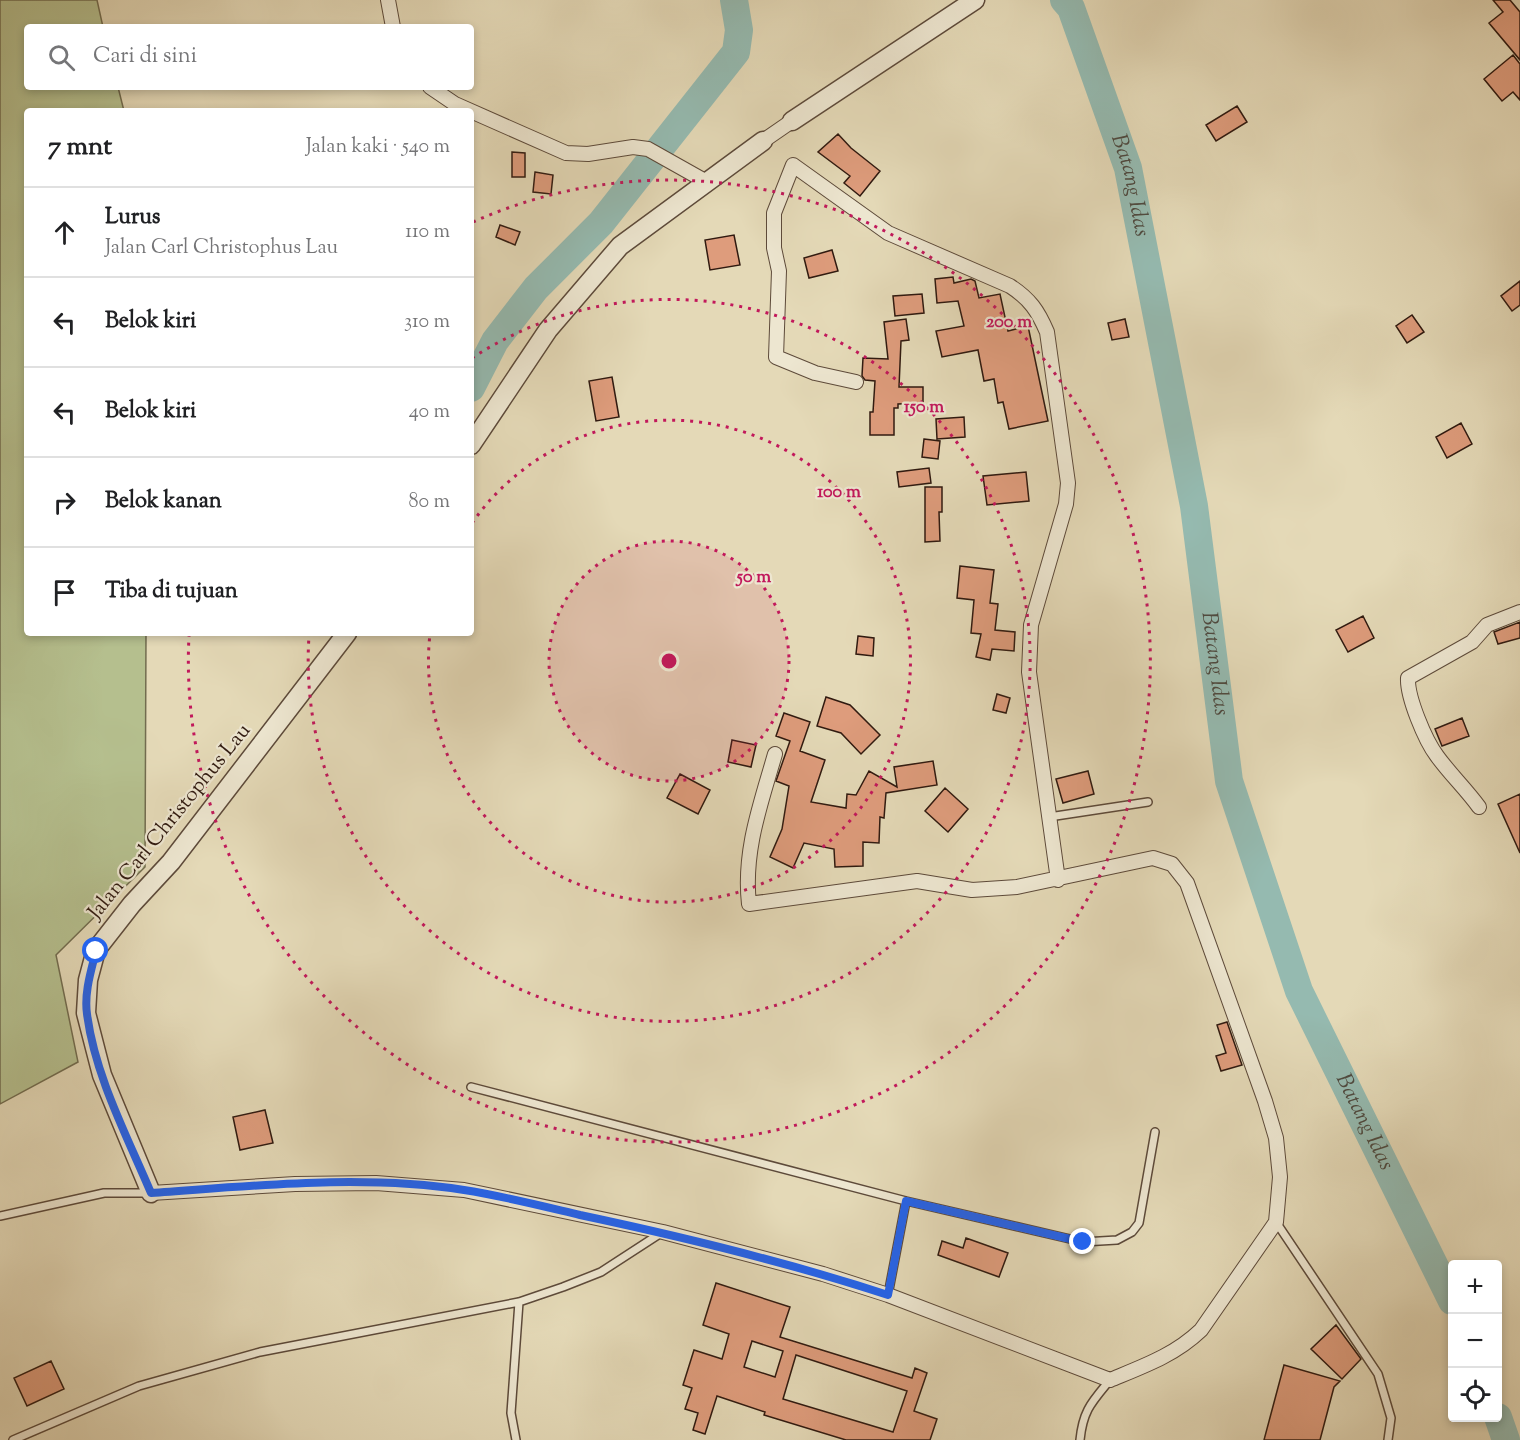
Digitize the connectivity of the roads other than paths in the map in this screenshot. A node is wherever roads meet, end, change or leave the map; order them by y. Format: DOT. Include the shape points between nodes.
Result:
graph roads {
  1 [pos="388,0"];
  2 [pos="972,2"];
  3 [pos="392,24"];
  4 [pos="434,90"];
  5 [pos="464,108"];
  6 [pos="474,112"];
  7 [pos="792,121"];
  8 [pos="763,141"];
  9 [pos="705,181"];
  10 [pos="856,382"];
  11 [pos="474,441"];
  12 [pos="1520,612"];
  13 [pos="344,636"];
  14 [pos="775,754"];
  15 [pos="1148,802"];
  16 [pos="1479,807"];
  17 [pos="1049,817"];
  18 [pos="1058,880"];
  19 [pos="471,1087"];
  20 [pos="1155,1132"];
  21 [pos="151,1193"];
  22 [pos="906,1201"];
  23 [pos="0,1216"];
  24 [pos="1276,1222"];
  25 [pos="663,1232"];
  26 [pos="888,1295"];
  27 [pos="519,1302"];
  28 [pos="1110,1380"];
  29 [pos="13,1440"];
  30 [pos="516,1440"];
  31 [pos="1080,1440"];
  32 [pos="1388,1440"];
  1 -- 3 [label="street"];
  2 -- 7 [label="street"];
  4 -- 5 [label="street"];
  6 -- 9 [label="street" via="566,153 633,147 655,152"];
  7 -- 8 [label="street"];
  8 -- 9 [label="street"];
  9 -- 11 [label="street" via="620,246 548,330"];
  10 -- 17 [label="street" via="815,373 776,357 779,271 774,249 774,213 793,165 888,233 1010,286 1038,310 1047,332 1068,483 1060,525 1036,598 1028,651"];
  12 -- 16 [label="street" via="1487,625 1472,642 1407,678 1407,688 1437,756"];
  13 -- 21 [label="street, Jalan Carl Christophus Lau" via="171,862 96,951 88,980 86,1013 102,1075"];
  14 -- 18 [label="street" via="749,849 749,904 917,881 972,890"];
  15 -- 17 [label="lane"];
  17 -- 18 [label="street"];
  18 -- 24 [label="street" via="1153,858 1172,864 1187,883 1276,1138 1280,1177"];
  19 -- 22 [label="lane"];
  20 -- 22 [label="lane" via="1139,1223 1117,1240 1083,1242"];
  21 -- 23 [label="lane" via="104,1193"];
  21 -- 25 [label="street" via="376,1183 453,1189"];
  22 -- 26 [label="lane"];
  24 -- 28 [label="street" via="1201,1330 1166,1357"];
  24 -- 32 [label="lane" via="1378,1374 1391,1418"];
  25 -- 26 [label="street"];
  25 -- 27 [label="lane" via="601,1272"];
  26 -- 28 [label="street"];
  27 -- 29 [label="lane" via="260,1352 139,1386"];
  27 -- 30 [label="lane" via="511,1413"];
  28 -- 31 [label="lane" via="1087,1407"];
}
